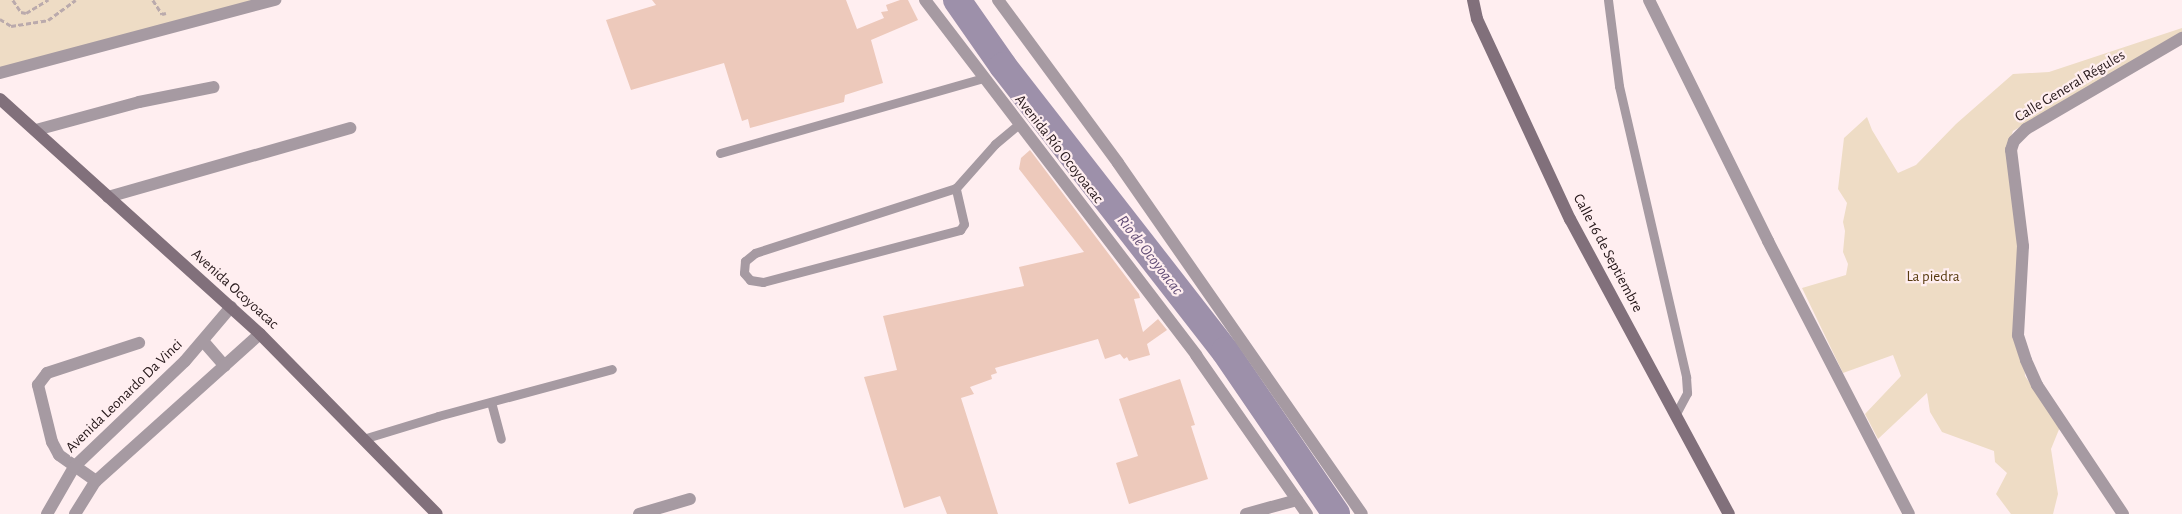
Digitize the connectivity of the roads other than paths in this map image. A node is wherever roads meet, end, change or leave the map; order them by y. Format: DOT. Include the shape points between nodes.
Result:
graph roads {
  1 [pos="275,0"];
  2 [pos="925,0"];
  3 [pos="998,0"];
  4 [pos="1473,0"];
  5 [pos="1608,0"];
  6 [pos="1649,0"];
  7 [pos="2182,38"];
  8 [pos="0,73"];
  9 [pos="983,78"];
  10 [pos="214,87"];
  11 [pos="0,98"];
  12 [pos="1019,124"];
  13 [pos="350,128"];
  14 [pos="36,130"];
  15 [pos="720,154"];
  16 [pos="956,188"];
  17 [pos="108,197"];
  18 [pos="232,307"];
  19 [pos="260,334"];
  20 [pos="203,341"];
  21 [pos="139,343"];
  22 [pos="225,366"];
  23 [pos="612,369"];
  24 [pos="491,402"];
  25 [pos="1676,414"];
  26 [pos="363,439"];
  27 [pos="501,439"];
  28 [pos="74,467"];
  29 [pos="96,480"];
  30 [pos="690,499"];
  31 [pos="1298,500"];
  32 [pos="47,514"];
  33 [pos="75,514"];
  34 [pos="437,514"];
  35 [pos="639,514"];
  36 [pos="1246,514"];
  37 [pos="1307,514"];
  38 [pos="1362,514"];
  39 [pos="1730,514"];
  40 [pos="1909,514"];
  41 [pos="2123,514"];
  1 -- 8 [label="street"];
  2 -- 9 [label="street, Avenida Río Ocoyoacac"];
  3 -- 38 [label="street" via="1118,164"];
  4 -- 25 [label="main road, Calle 16 de Septiembre" via="1477,20 1570,219"];
  5 -- 25 [label="lane" via="1619,86 1686,377 1688,393"];
  6 -- 40 [label="street" via="1768,241"];
  7 -- 41 [label="street, Calle General Régules" via="2026,130 2014,141 2011,150 2023,246 2018,335 2037,385"];
  9 -- 12 [label="street, Avenida Río Ocoyoacac"];
  9 -- 15 [label="lane"];
  10 -- 14 [label="street" via="139,102"];
  11 -- 14 [label="main road, Avenida Ocoyoacac"];
  12 -- 16 [label="lane" via="994,144"];
  12 -- 31 [label="street, Avenida Río Ocoyoacac" via="1196,354"];
  13 -- 17 [label="street"];
  14 -- 17 [label="main road, Avenida Ocoyoacac"];
  16 -- 16 [label="lane" via="964,224 960,230 763,282 750,280 744,273 745,261 754,253"];
  17 -- 18 [label="main road, Avenida Ocoyoacac"];
  18 -- 19 [label="main road, Avenida Ocoyoacac"];
  18 -- 20 [label="street, Avenida Leonardo Da Vinci"];
  19 -- 22 [label="street"];
  19 -- 26 [label="main road, Avenida Ocoyoacac"];
  20 -- 22 [label="street"];
  20 -- 28 [label="street, Avenida Leonardo Da Vinci"];
  21 -- 28 [label="street" via="47,373 40,380 38,394 52,442 59,455"];
  22 -- 29 [label="street"];
  23 -- 24 [label="lane"];
  24 -- 26 [label="lane"];
  24 -- 27 [label="lane"];
  25 -- 39 [label="main road, Calle 16 de Septiembre"];
  26 -- 34 [label="main road, Avenida Ocoyoacac"];
  28 -- 29 [label="street"];
  28 -- 32 [label="street, Avenida Leonardo Da Vinci"];
  29 -- 33 [label="street"];
  30 -- 35 [label="street"];
  31 -- 36 [label="street"];
  31 -- 37 [label="street, Avenida Río Ocoyoacac"];
}
